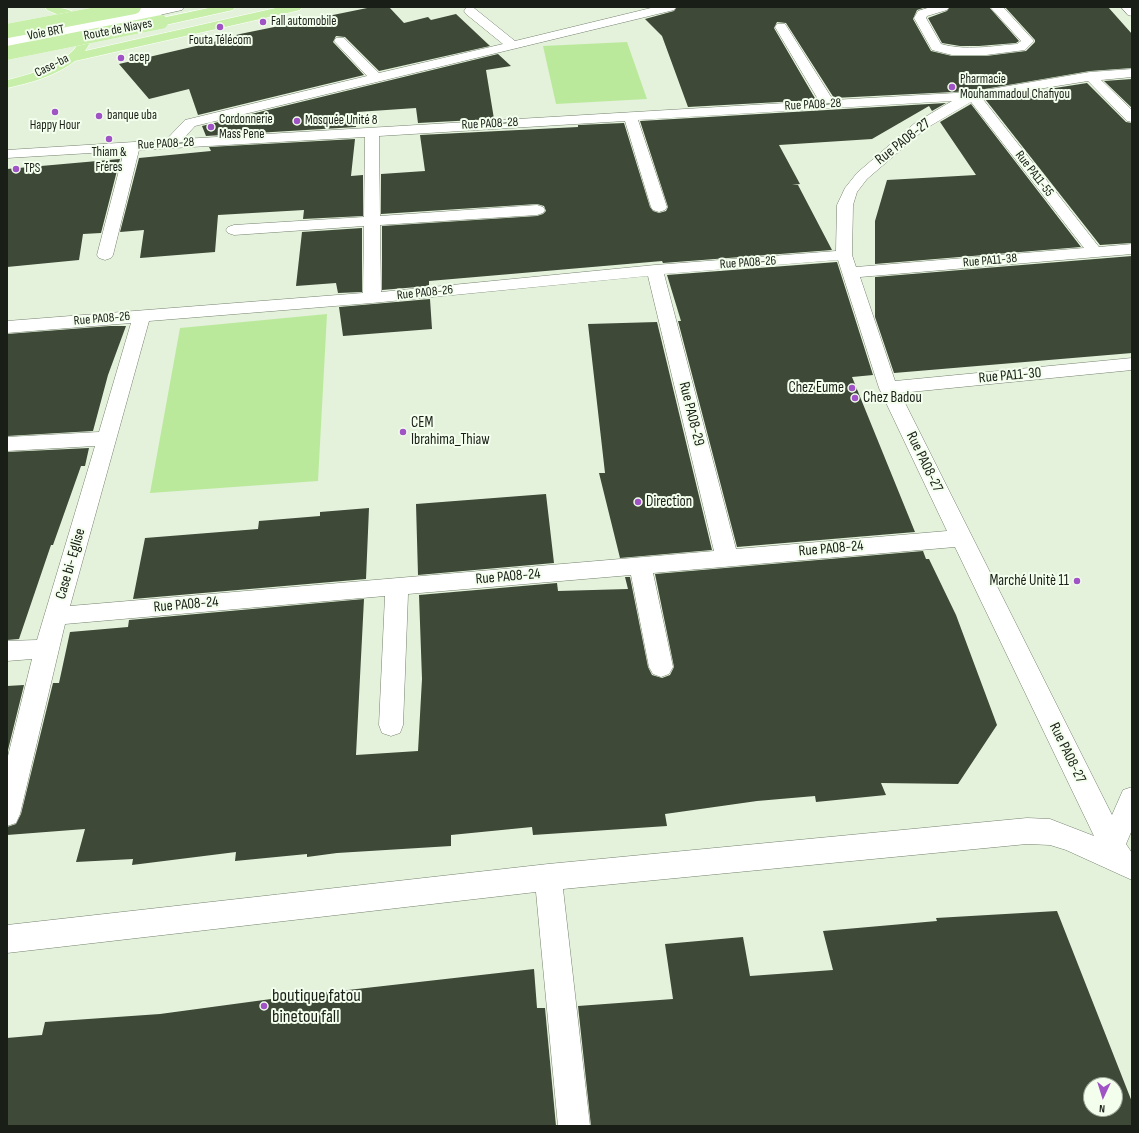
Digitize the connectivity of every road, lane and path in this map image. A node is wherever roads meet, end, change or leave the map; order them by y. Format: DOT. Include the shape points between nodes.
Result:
graph roads {
  1 [pos="82,7"];
  2 [pos="134,7"];
  3 [pos="178,7"];
  4 [pos="229,7"];
  5 [pos="296,7"];
  6 [pos="670,7"];
  7 [pos="943,7"];
  8 [pos="996,7"];
  9 [pos="1127,7"];
  10 [pos="57,8"];
  11 [pos="470,11"];
  12 [pos="634,11"];
  13 [pos="1132,12"];
  14 [pos="158,17"];
  15 [pos="781,27"];
  16 [pos="7,31"];
  17 [pos="7,41"];
  18 [pos="340,41"];
  19 [pos="512,45"];
  20 [pos="7,53"];
  21 [pos="70,58"];
  22 [pos="1132,73"];
  23 [pos="1090,76"];
  24 [pos="376,78"];
  25 [pos="10,85"];
  26 [pos="973,96"];
  27 [pos="828,104"];
  28 [pos="630,116"];
  29 [pos="1132,118"];
  30 [pos="372,132"];
  31 [pos="170,144"];
  32 [pos="133,146"];
  33 [pos="7,154"];
  34 [pos="659,207"];
  35 [pos="537,210"];
  36 [pos="372,221"];
  37 [pos="234,230"];
  38 [pos="1132,249"];
  39 [pos="1095,252"];
  40 [pos="105,256"];
  41 [pos="846,264"];
  42 [pos="655,270"];
  43 [pos="372,298"];
  44 [pos="142,316"];
  45 [pos="7,327"];
  46 [pos="1132,364"];
  47 [pos="888,388"];
  48 [pos="108,438"];
  49 [pos="7,444"];
  50 [pos="961,538"];
  51 [pos="727,558"];
  52 [pos="640,566"];
  53 [pos="397,587"];
  54 [pos="56,616"];
  55 [pos="46,649"];
  56 [pos="7,650"];
  57 [pos="661,667"];
  58 [pos="391,725"];
  59 [pos="1132,799"];
  60 [pos="7,814"];
  61 [pos="1121,857"];
  62 [pos="548,877"];
  63 [pos="7,939"];
  64 [pos="574,1126"];
  1 -- 10 [label="main road"];
  2 -- 16 [label="main road, bridge"];
  3 -- 14 [label="street, Voie BRT"];
  4 -- 14 [label="main road, Route de Niayes"];
  5 -- 21 [label="main road"];
  6 -- 12 [label="street"];
  7 -- 8 [label="street" via="922,14 920,18 936,48 952,51 986,51 1020,47 1028,41"];
  9 -- 13 [label="street"];
  10 -- 21 [label="main road, Case-ba" via="77,18 86,30 84,44"];
  11 -- 19 [label="street"];
  12 -- 19 [label="street"];
  14 -- 17 [label="street, Voie BRT, bridge"];
  14 -- 20 [label="main road, Route de Niayes, bridge"];
  15 -- 27 [label="street"];
  18 -- 24 [label="street"];
  19 -- 24 [label="street"];
  21 -- 25 [label="main road, Case-ba" via="52,69"];
  22 -- 23 [label="street"];
  23 -- 26 [label="street"];
  23 -- 29 [label="street"];
  24 -- 31 [label="street" via="190,123"];
  26 -- 27 [label="street, Rue PA08-28"];
  26 -- 39 [label="street, Rue PA11-55"];
  26 -- 41 [label="street, Rue PA08-27" via="920,126 862,176 850,191 845,205"];
  27 -- 28 [label="street, Rue PA08-28"];
  28 -- 30 [label="street, Rue PA08-28"];
  28 -- 34 [label="street"];
  30 -- 31 [label="street, Rue PA08-28"];
  30 -- 36 [label="street"];
  31 -- 32 [label="street, Rue PA08-28"];
  32 -- 33 [label="street, Rue PA08-28"];
  32 -- 40 [label="street"];
  35 -- 36 [label="street"];
  36 -- 37 [label="street"];
  36 -- 43 [label="street"];
  38 -- 39 [label="street, Rue PA11-38"];
  39 -- 41 [label="street, Rue PA11-38"];
  41 -- 42 [label="street, Rue PA08-26"];
  41 -- 47 [label="street, Rue PA08-27"];
  42 -- 43 [label="street, Rue PA08-26"];
  42 -- 51 [label="street, Rue PA08-29"];
  43 -- 44 [label="street, Rue PA08-26"];
  44 -- 45 [label="street, Rue PA08-26"];
  44 -- 48 [label="street, Case bi- Eglise"];
  46 -- 47 [label="street, Rue PA11-30"];
  47 -- 50 [label="street, Rue PA08-27"];
  48 -- 49 [label="street"];
  48 -- 54 [label="street, Case bi- Eglise"];
  50 -- 51 [label="street, Rue PA08-24"];
  50 -- 61 [label="street, Rue PA08-27"];
  51 -- 52 [label="street, Rue PA08-24"];
  52 -- 53 [label="street, Rue PA08-24"];
  52 -- 57 [label="street"];
  53 -- 54 [label="street, Rue PA08-24"];
  53 -- 58 [label="street"];
  54 -- 55 [label="street, Case bi- Eglise"];
  55 -- 56 [label="street"];
  55 -- 60 [label="street, Case bi- Eglise"];
  59 -- 61 [label="street"];
  61 -- 62 [label="street" via="1050,832 1027,831"];
  62 -- 63 [label="street"];
  62 -- 64 [label="street"];
}
